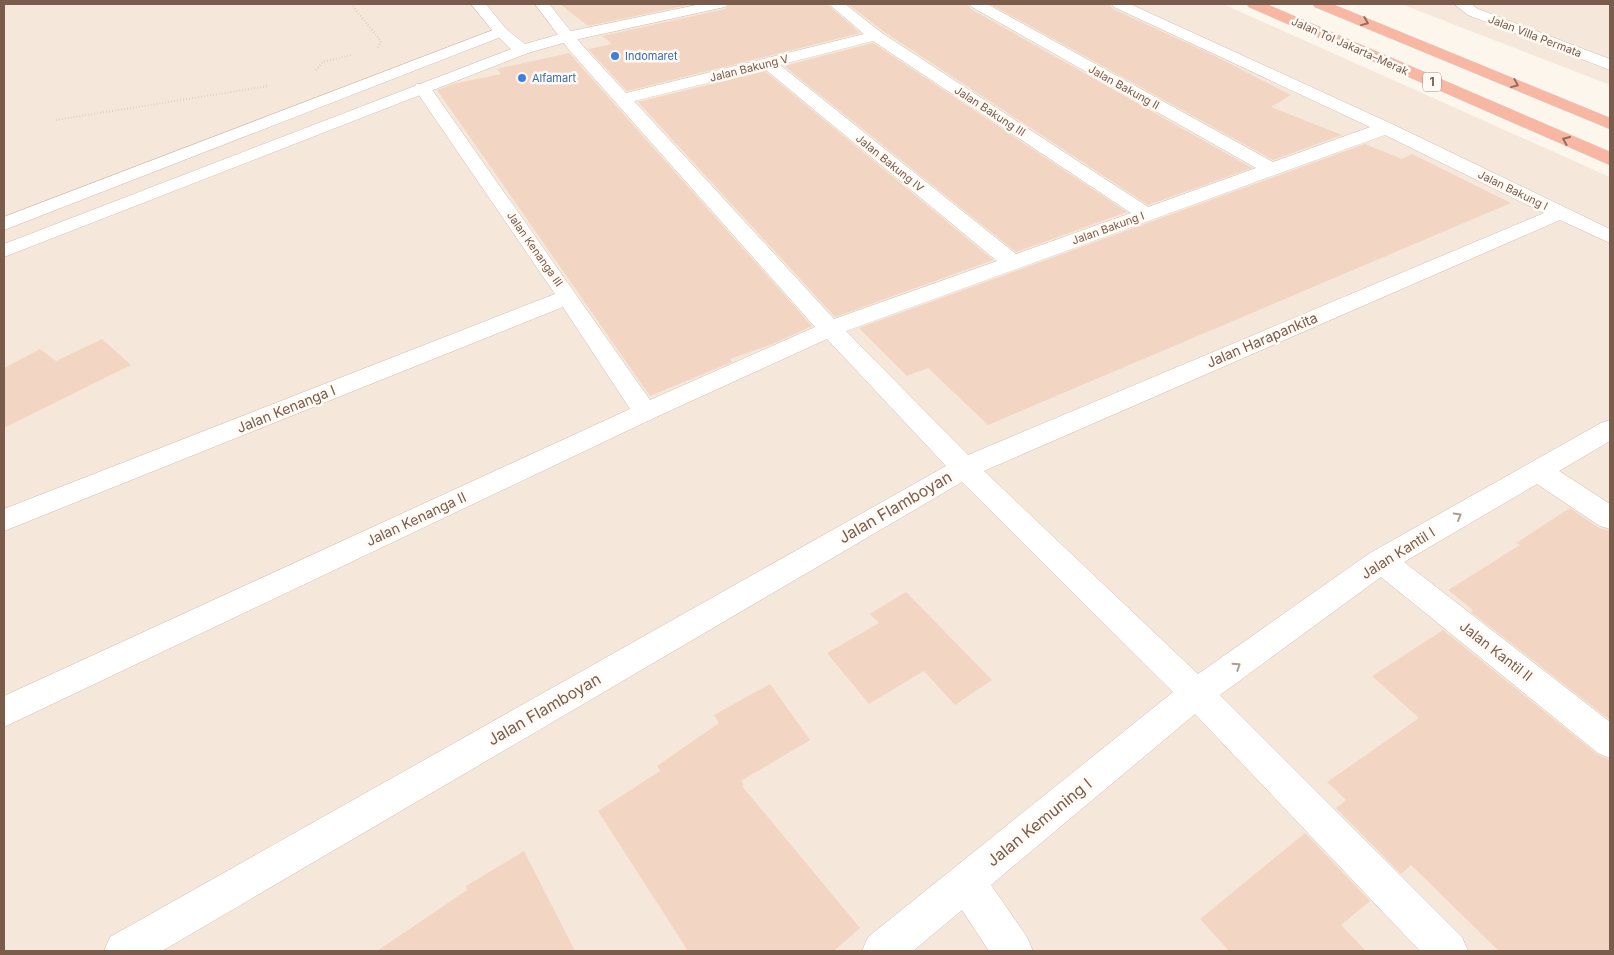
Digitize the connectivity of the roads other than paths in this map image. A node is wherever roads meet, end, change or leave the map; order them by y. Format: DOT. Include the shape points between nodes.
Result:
graph roads {
  1 [pos="478,4"];
  2 [pos="542,4"];
  3 [pos="720,4"];
  4 [pos="836,4"];
  5 [pos="977,4"];
  6 [pos="1119,4"];
  7 [pos="1254,4"];
  8 [pos="1320,4"];
  9 [pos="1461,4"];
  10 [pos="501,32"];
  11 [pos="876,36"];
  12 [pos="567,37"];
  13 [pos="522,50"];
  14 [pos="768,63"];
  15 [pos="1610,65"];
  16 [pos="422,88"];
  17 [pos="623,99"];
  18 [pos="1610,124"];
  19 [pos="1386,128"];
  20 [pos="1610,159"];
  21 [pos="1271,170"];
  22 [pos="1560,213"];
  23 [pos="1146,215"];
  24 [pos="4,224"];
  25 [pos="1610,237"];
  26 [pos="4,251"];
  27 [pos="1012,262"];
  28 [pos="568,297"];
  29 [pos="830,329"];
  30 [pos="645,412"];
  31 [pos="1610,428"];
  32 [pos="964,468"];
  33 [pos="1537,470"];
  34 [pos="1610,518"];
  35 [pos="4,520"];
  36 [pos="1382,561"];
  37 [pos="1196,693"];
  38 [pos="4,712"];
  39 [pos="1610,742"];
  40 [pos="966,882"];
  41 [pos="124,951"];
  42 [pos="882,951"];
  43 [pos="1014,951"];
  44 [pos="1448,951"];
  1 -- 10 [label="street"];
  2 -- 12 [label="street"];
  3 -- 12 [label="street"];
  4 -- 11 [label="street, Jalan Bakung III"];
  5 -- 21 [label="street, Jalan Bakung II"];
  6 -- 19 [label="street, Jalan Bakung I"];
  20 -- 7 [label="highway, Jalan Tol Jakarta–Merak / 1, one-way"];
  8 -- 18 [label="highway, Jalan Tol Jakarta–Merak / 1, one-way"];
  9 -- 15 [label="street, Jalan Villa Permata" via="1473,12"];
  10 -- 13 [label="street"];
  10 -- 24 [label="street"];
  11 -- 14 [label="street, Jalan Bakung V"];
  11 -- 23 [label="street, Jalan Bakung III"];
  12 -- 13 [label="street"];
  12 -- 17 [label="street"];
  13 -- 16 [label="street"];
  14 -- 17 [label="street, Jalan Bakung V"];
  14 -- 27 [label="street, Jalan Bakung IV"];
  16 -- 26 [label="street"];
  16 -- 28 [label="street, Jalan Kenanga III"];
  17 -- 29 [label="street"];
  19 -- 21 [label="street, Jalan Bakung I"];
  19 -- 22 [label="street, Jalan Bakung I"];
  21 -- 23 [label="street, Jalan Bakung I"];
  22 -- 25 [label="street, Jalan Bakung I"];
  22 -- 32 [label="street, Jalan Harapankita"];
  23 -- 27 [label="street, Jalan Bakung I"];
  27 -- 29 [label="street, Jalan Bakung I"];
  28 -- 30 [label="street, Jalan Kenanga III"];
  28 -- 35 [label="street, Jalan Kenanga I"];
  29 -- 30 [label="street, Jalan Kenanga II"];
  29 -- 32 [label="street"];
  30 -- 38 [label="street, Jalan Kenanga II"];
  31 -- 33 [label="street, Jalan Kantil I"];
  32 -- 37 [label="street"];
  32 -- 41 [label="street, Jalan Flamboyan"];
  33 -- 34 [label="street"];
  36 -- 33 [label="street, Jalan Kantil I, one-way"];
  37 -- 36 [label="street, Jalan Kantil I, one-way"];
  36 -- 39 [label="street, Jalan Kantil II"];
  37 -- 40 [label="street, Jalan Kemuning I"];
  37 -- 44 [label="street"];
  40 -- 42 [label="street, Jalan Kemuning I"];
  40 -- 43 [label="street"];
}
